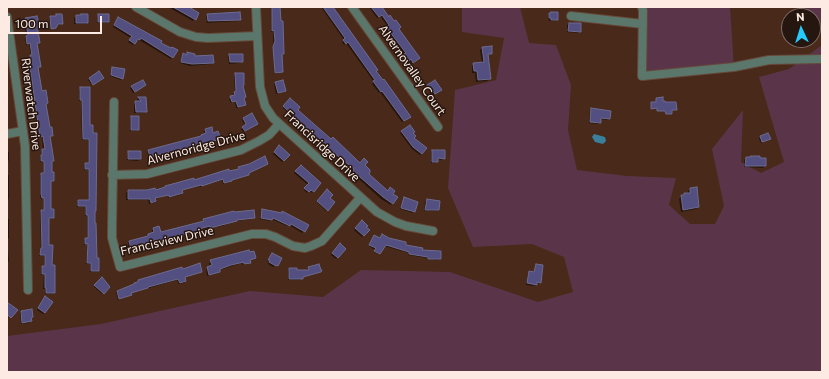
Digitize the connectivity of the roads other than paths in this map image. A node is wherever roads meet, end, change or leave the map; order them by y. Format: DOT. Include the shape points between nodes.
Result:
graph roads {
  1 [pos="136,7"];
  2 [pos="256,7"];
  3 [pos="352,7"];
  4 [pos="642,7"];
  5 [pos="571,16"];
  6 [pos="7,17"];
  7 [pos="643,24"];
  8 [pos="257,36"];
  9 [pos="822,59"];
  10 [pos="114,102"];
  11 [pos="279,124"];
  12 [pos="438,127"];
  13 [pos="23,131"];
  14 [pos="7,134"];
  15 [pos="112,175"];
  16 [pos="360,198"];
  17 [pos="433,231"];
  18 [pos="28,290"];
  1 -- 8 [label="street" via="180,32 196,37"];
  2 -- 8 [label="street, Francisridge Drive"];
  3 -- 12 [label="street, Alvernovalley Court"];
  4 -- 7 [label="street"];
  5 -- 7 [label="street"];
  6 -- 13 [label="street, Riverwatch Drive"];
  7 -- 9 [label="street" via="642,76 734,67 769,60"];
  8 -- 11 [label="street, Francisridge Drive" via="262,96 268,111"];
  10 -- 15 [label="street, Francisview Drive"];
  11 -- 15 [label="street, Alvernoridge Drive" via="269,135 241,150 147,174"];
  11 -- 16 [label="street, Francisridge Drive"];
  13 -- 14 [label="street"];
  13 -- 18 [label="street, Riverwatch Drive"];
  15 -- 16 [label="street, Francisview Drive" via="112,238 120,267 252,234 271,235 294,246 305,248 322,240"];
  16 -- 17 [label="street, Francisridge Drive" via="395,222"];
}
